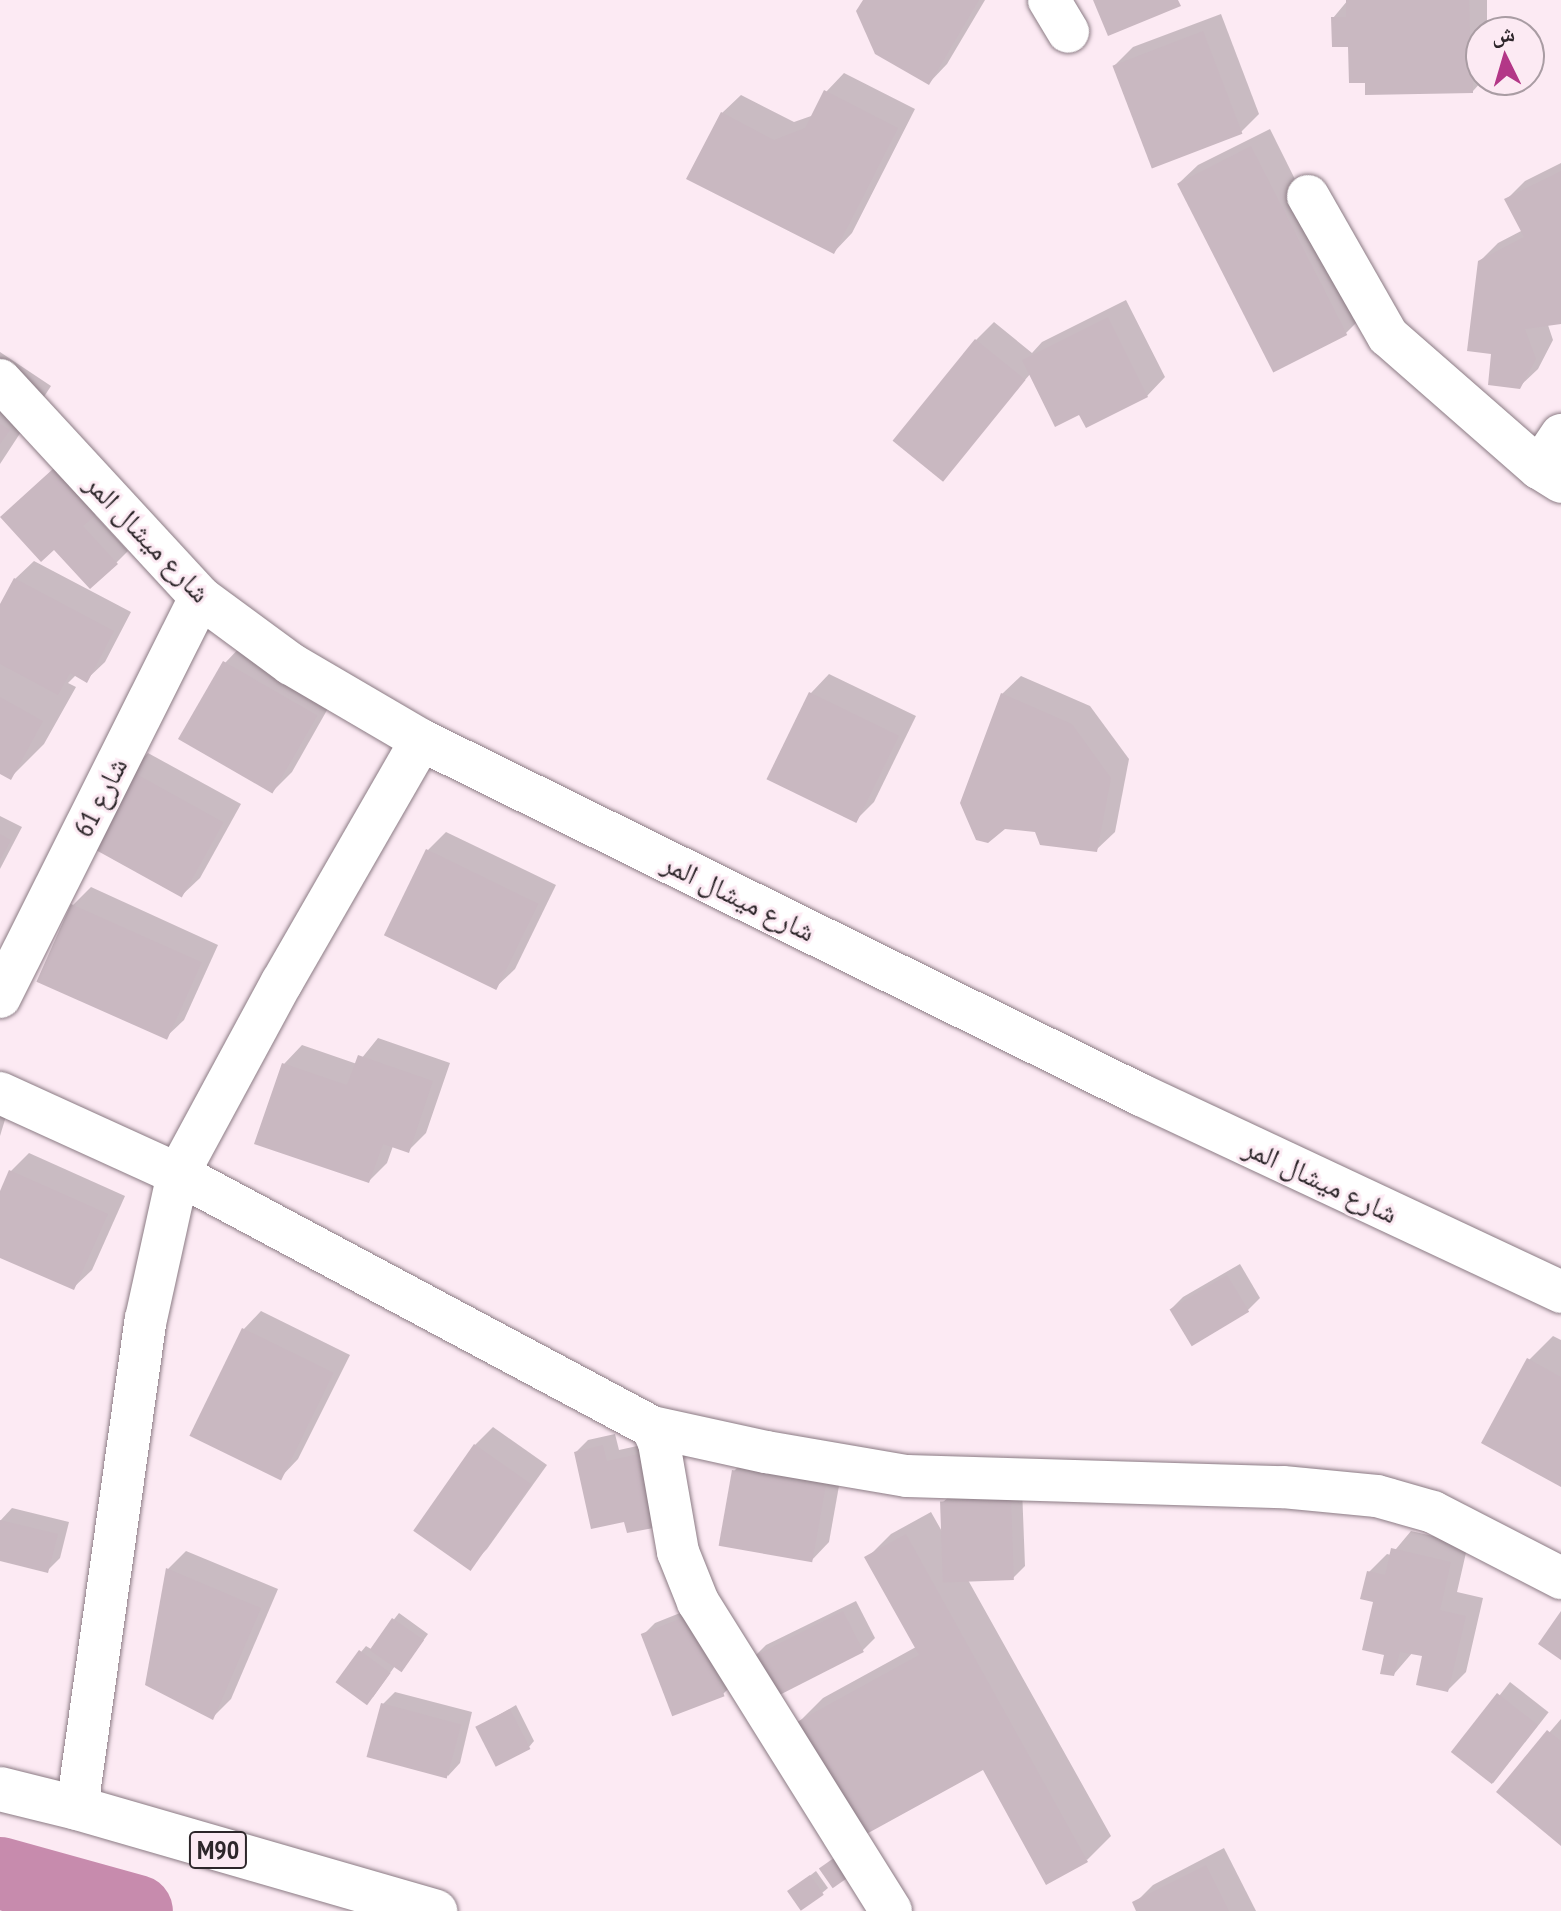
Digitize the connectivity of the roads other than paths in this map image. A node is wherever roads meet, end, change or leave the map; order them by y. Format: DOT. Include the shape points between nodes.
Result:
graph roads {
  1 [pos="1308,196"];
  2 [pos="0,380"];
  3 [pos="1554,462"];
  4 [pos="200,597"];
  5 [pos="421,740"];
  6 [pos="0,997"];
  7 [pos="0,1093"];
  8 [pos="178,1174"];
  9 [pos="1561,1292"];
  10 [pos="652,1427"];
  11 [pos="1561,1578"];
  12 [pos="0,1789"];
  13 [pos="77,1808"];
  14 [pos="435,1911"];
  15 [pos="891,1911"];
  1 -- 3 [label="street" via="1388,336"];
  2 -- 4 [label="street, شارع ميشال المر"];
  4 -- 5 [label="street, شارع ميشال المر" via="291,664"];
  4 -- 6 [label="street, شارع 61"];
  5 -- 8 [label="street"];
  5 -- 9 [label="street, شارع ميشال المر" via="1141,1095"];
  7 -- 8 [label="street"];
  8 -- 10 [label="street"];
  8 -- 13 [label="street" via="146,1319"];
  10 -- 11 [label="street" via="907,1476 1283,1487 1377,1496 1433,1512"];
  10 -- 15 [label="street" via="678,1552 698,1602"];
  12 -- 13 [label="highway, M90"];
  13 -- 14 [label="highway, M90"];
}
